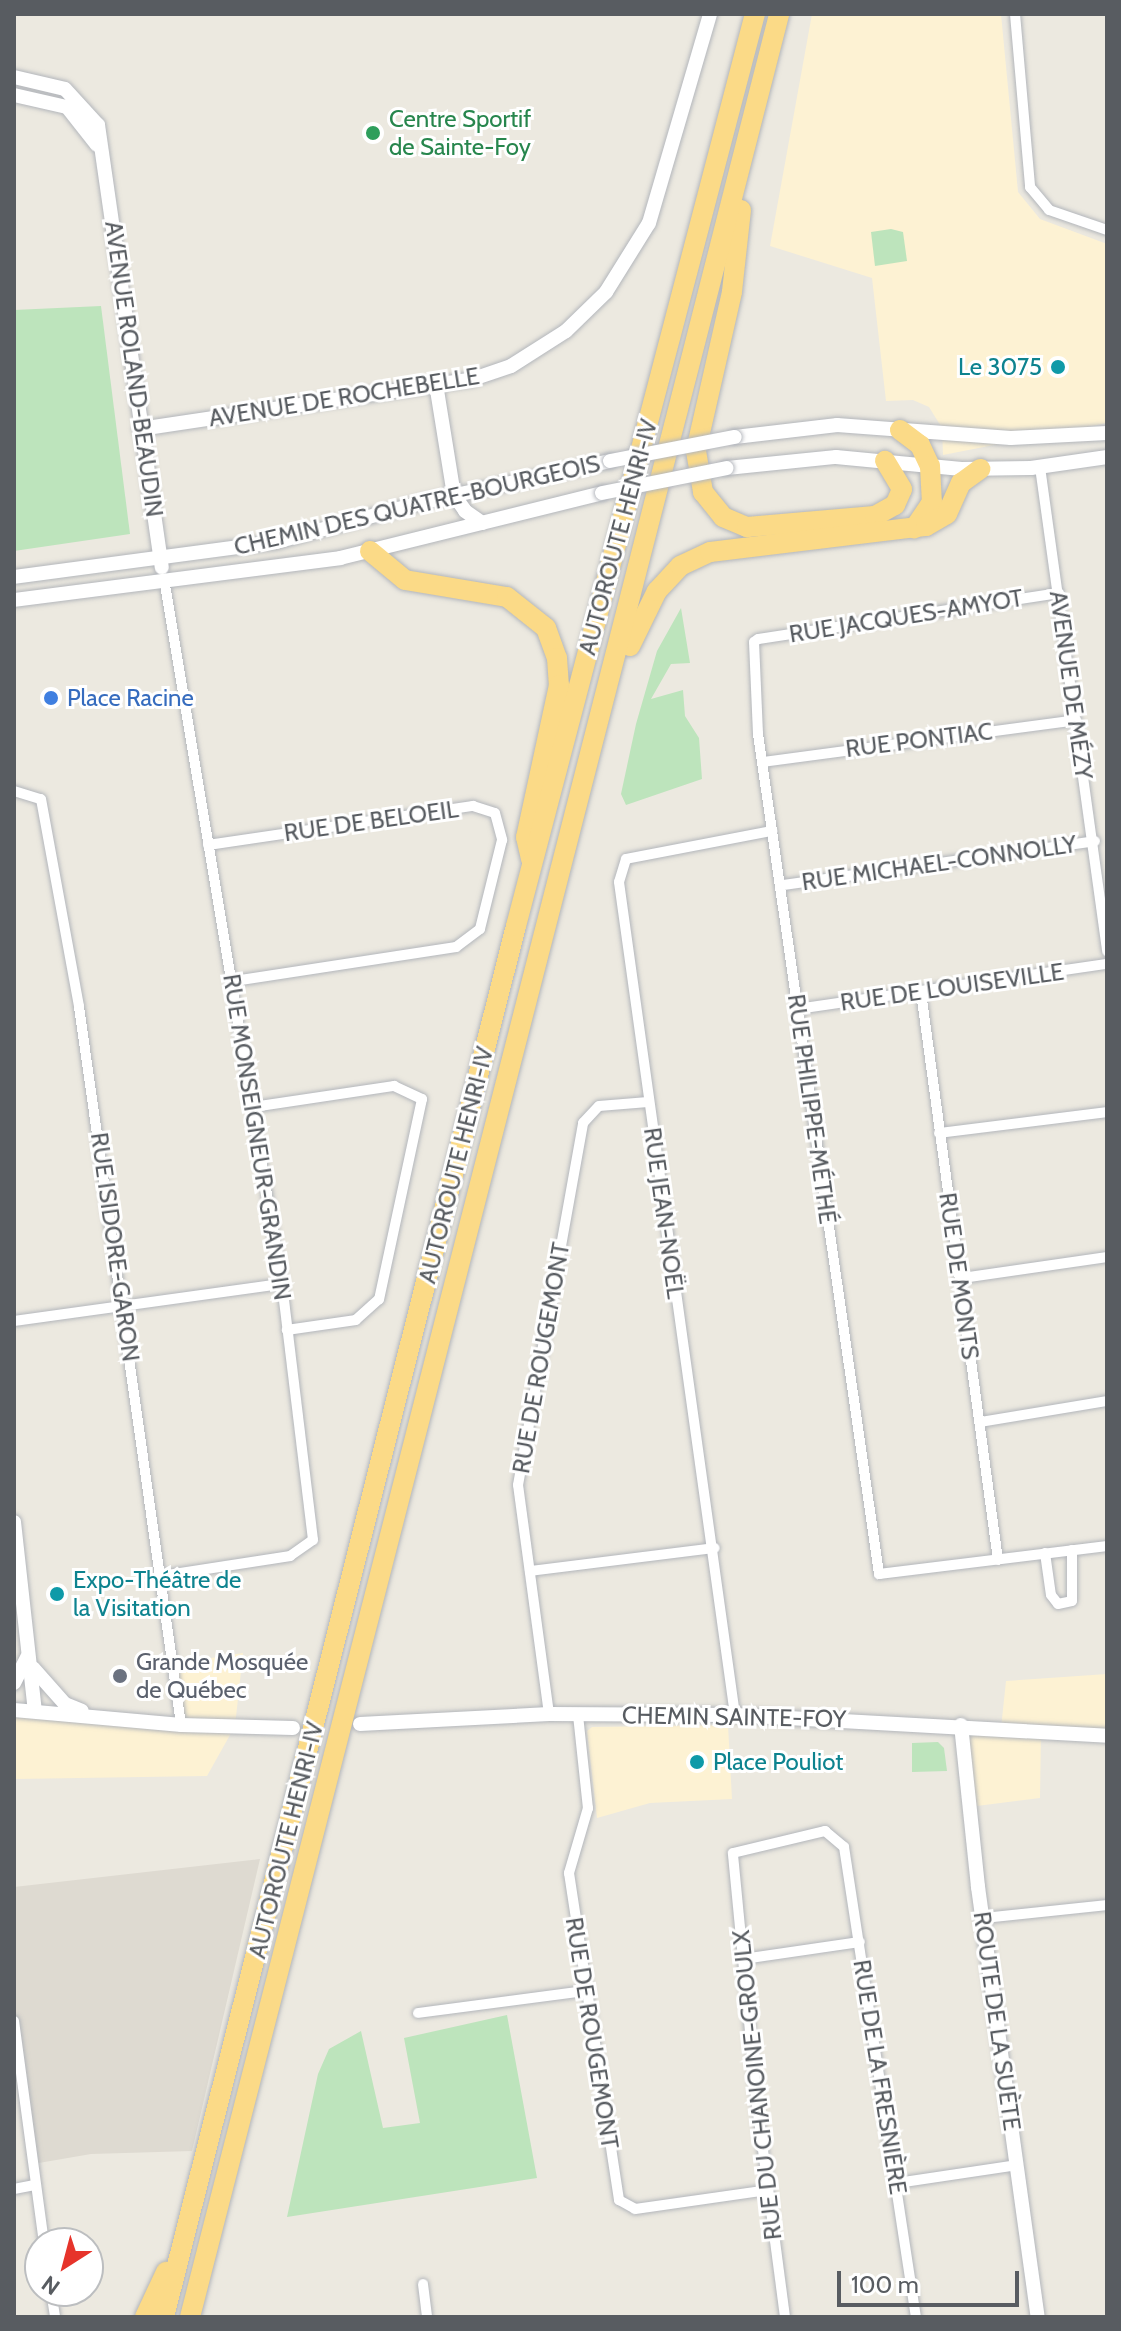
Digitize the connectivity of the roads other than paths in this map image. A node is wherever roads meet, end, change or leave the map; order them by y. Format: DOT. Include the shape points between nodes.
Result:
graph roads {
  1 [pos="710,14"];
  2 [pos="755,14"];
  3 [pos="779,14"];
  4 [pos="1015,14"];
  5 [pos="14,77"];
  6 [pos="14,95"];
  7 [pos="750,131"];
  8 [pos="105,159"];
  9 [pos="1107,230"];
  10 [pos="436,384"];
  11 [pos="140,429"];
  12 [pos="900,430"];
  13 [pos="1107,433"];
  14 [pos="1107,457"];
  15 [pos="885,461"];
  16 [pos="930,466"];
  17 [pos="1040,467"];
  18 [pos="980,469"];
  19 [pos="454,495"];
  20 [pos="482,523"];
  21 [pos="914,529"];
  22 [pos="370,551"];
  23 [pos="161,558"];
  24 [pos="14,577"];
  25 [pos="164,579"];
  26 [pos="1059,593"];
  27 [pos="14,600"];
  28 [pos="754,642"];
  29 [pos="616,666"];
  30 [pos="1076,720"];
  31 [pos="763,762"];
  32 [pos="14,791"];
  33 [pos="772,831"];
  34 [pos="1095,841"];
  35 [pos="208,845"];
  36 [pos="532,866"];
  37 [pos="783,885"];
  38 [pos="1107,951"];
  39 [pos="1107,964"];
  40 [pos="233,981"];
  41 [pos="921,992"];
  42 [pos="797,1009"];
  43 [pos="648,1102"];
  44 [pos="253,1107"];
  45 [pos="1107,1112"];
  46 [pos="939,1133"];
  47 [pos="1107,1257"];
  48 [pos="962,1278"];
  49 [pos="282,1284"];
  50 [pos="124,1305"];
  51 [pos="14,1321"];
  52 [pos="287,1330"];
  53 [pos="1107,1401"];
  54 [pos="980,1422"];
  55 [pos="14,1522"];
  56 [pos="1107,1546"];
  57 [pos="715,1548"];
  58 [pos="1072,1550"];
  59 [pos="1045,1553"];
  60 [pos="998,1560"];
  61 [pos="530,1571"];
  62 [pos="161,1576"];
  63 [pos="28,1653"];
  64 [pos="14,1683"];
  65 [pos="14,1710"];
  66 [pos="35,1711"];
  67 [pos="549,1714"];
  68 [pos="578,1715"];
  69 [pos="735,1715"];
  70 [pos="92,1716"];
  71 [pos="360,1724"];
  72 [pos="181,1725"];
  73 [pos="961,1725"];
  74 [pos="293,1728"];
  75 [pos="1107,1736"];
  76 [pos="840,1838"];
  77 [pos="1107,1905"];
  78 [pos="984,1918"];
  79 [pos="860,1942"];
  80 [pos="743,1959"];
  81 [pos="586,1991"];
  82 [pos="418,2013"];
  83 [pos="14,2021"];
  84 [pos="1018,2165"];
  85 [pos="897,2183"];
  86 [pos="35,2185"];
  87 [pos="14,2189"];
  88 [pos="768,2190"];
  89 [pos="42,2227"];
  90 [pos="187,2228"];
  91 [pos="199,2283"];
  92 [pos="423,2284"];
  93 [pos="145,2317"];
  94 [pos="164,2317"];
  95 [pos="190,2317"];
  96 [pos="198,2317"];
  97 [pos="427,2317"];
  98 [pos="785,2317"];
  99 [pos="916,2317"];
  100 [pos="1038,2317"];
  1 -- 10 [label="main road, AVENUE DE ROCHEBELLE" via="649,223 621,272 585,314 539,350 473,379"];
  2 -- 36 [label="highway, AUTOROUTE HENRI-IV"];
  3 -- 7 [label="highway, AUTOROUTE HENRI-IV"];
  4 -- 9 [label="street" via="1030,187 1049,210"];
  5 -- 8 [label="main road, AVENUE ROLAND-BEAUDIN" via="44,81 78,97 98,125"];
  6 -- 8 [label="main road, AVENUE ROLAND-BEAUDIN" via="67,107 89,128"];
  7 -- 15 [label="highway" via="732,292 696,451 698,482 716,511 747,527 852,519 887,512 900,498 900,480"];
  7 -- 29 [label="highway, AUTOROUTE HENRI-IV"];
  8 -- 11 [label="main road, AVENUE ROLAND-BEAUDIN"];
  10 -- 11 [label="main road, AVENUE DE ROCHEBELLE"];
  10 -- 19 [label="main road"];
  11 -- 23 [label="main road, AVENUE ROLAND-BEAUDIN"];
  12 -- 13 [label="main road, CHEMIN DES QUATRE-BOURGEOIS" via="1021,438"];
  12 -- 16 [label="highway" via="920,445"];
  12 -- 19 [label="main road, CHEMIN DES QUATRE-BOURGEOIS, bridge" via="837,425 735,437"];
  14 -- 17 [label="main road, CHEMIN DES QUATRE-BOURGEOIS"];
  15 -- 16 [label="main road, CHEMIN DES QUATRE-BOURGEOIS"];
  15 -- 20 [label="main road, CHEMIN DES QUATRE-BOURGEOIS, bridge" via="815,458 727,468"];
  16 -- 18 [label="main road, CHEMIN DES QUATRE-BOURGEOIS"];
  16 -- 21 [label="highway" via="932,502"];
  17 -- 18 [label="main road, CHEMIN DES QUATRE-BOURGEOIS"];
  17 -- 26 [label="street, AVENUE DE MÉZY"];
  18 -- 21 [label="highway" via="961,483 947,514"];
  19 -- 20 [label="main road"];
  19 -- 23 [label="main road, CHEMIN DES QUATRE-BOURGEOIS" via="276,542"];
  20 -- 22 [label="main road, CHEMIN DES QUATRE-BOURGEOIS"];
  21 -- 29 [label="highway" via="696,558 680,566 657,591"];
  22 -- 25 [label="main road, CHEMIN DES QUATRE-BOURGEOIS"];
  22 -- 36 [label="highway" via="405,580 507,597 546,628 557,658 559,685 526,837"];
  23 -- 24 [label="main road, CHEMIN DES QUATRE-BOURGEOIS"];
  23 -- 25 [label="main road, AVENUE ROLAND-BEAUDIN"];
  25 -- 27 [label="main road, CHEMIN DES QUATRE-BOURGEOIS"];
  25 -- 35 [label="street, RUE MONSEIGNEUR-GRANDIN"];
  26 -- 28 [label="street, RUE JACQUES-AMYOT"];
  26 -- 30 [label="street, AVENUE DE MÉZY"];
  28 -- 31 [label="street, RUE PHILIPPE-MÉTHÉ"];
  29 -- 91 [label="highway, AUTOROUTE HENRI-IV"];
  30 -- 31 [label="street, RUE PONTIAC"];
  30 -- 34 [label="street, AVENUE DE MÉZY"];
  31 -- 33 [label="street, RUE PHILIPPE-MÉTHÉ"];
  32 -- 50 [label="street, RUE ISIDORE-GARON" via="41,799"];
  33 -- 37 [label="street, RUE PHILIPPE-MÉTHÉ"];
  33 -- 43 [label="street, RUE JEAN-NOËL" via="626,859 619,882"];
  34 -- 37 [label="street, RUE MICHAEL-CONNOLLY"];
  34 -- 38 [label="street, AVENUE DE MÉZY"];
  35 -- 40 [label="street, RUE MONSEIGNEUR-GRANDIN"];
  35 -- 40 [label="street, RUE DE BELOEIL" via="473,806 495,813 502,840 480,929 456,947"];
  36 -- 90 [label="highway, AUTOROUTE HENRI-IV"];
  37 -- 42 [label="street, RUE PHILIPPE-MÉTHÉ"];
  39 -- 41 [label="street, RUE DE LOUISEVILLE"];
  40 -- 44 [label="street, RUE MONSEIGNEUR-GRANDIN"];
  41 -- 42 [label="street, RUE DE LOUISEVILLE"];
  41 -- 46 [label="street, RUE DE MONTS"];
  42 -- 60 [label="street, RUE PHILIPPE-MÉTHÉ" via="879,1574"];
  43 -- 57 [label="street, RUE JEAN-NOËL"];
  43 -- 61 [label="street, RUE DE ROUGEMONT" via="599,1106 583,1123 518,1485"];
  44 -- 49 [label="street, RUE MONSEIGNEUR-GRANDIN"];
  44 -- 52 [label="street" via="394,1086 422,1099 379,1299 356,1320"];
  45 -- 46 [label="street"];
  46 -- 48 [label="street, RUE DE MONTS"];
  47 -- 48 [label="street"];
  48 -- 54 [label="street, RUE DE MONTS"];
  49 -- 50 [label="street"];
  49 -- 52 [label="street, RUE MONSEIGNEUR-GRANDIN"];
  50 -- 51 [label="street"];
  50 -- 62 [label="street, RUE ISIDORE-GARON"];
  52 -- 62 [label="street, RUE MONSEIGNEUR-GRANDIN" via="313,1540 290,1556"];
  53 -- 54 [label="street"];
  54 -- 60 [label="street, RUE DE MONTS"];
  55 -- 63 [label="main road"];
  56 -- 58 [label="street"];
  57 -- 61 [label="street"];
  57 -- 69 [label="street, RUE JEAN-NOËL"];
  58 -- 59 [label="street"];
  58 -- 59 [label="street" via="1072,1601 1058,1604 1051,1595"];
  59 -- 60 [label="street"];
  61 -- 67 [label="street, RUE DE ROUGEMONT"];
  62 -- 72 [label="street, RUE ISIDORE-GARON"];
  63 -- 64 [label="main road"];
  63 -- 66 [label="main road"];
  63 -- 70 [label="main road" via="36,1676 65,1704"];
  65 -- 66 [label="main road"];
  66 -- 70 [label="main road"];
  67 -- 68 [label="main road, CHEMIN SAINTE-FOY"];
  67 -- 71 [label="main road, CHEMIN SAINTE-FOY"];
  68 -- 69 [label="main road, CHEMIN SAINTE-FOY"];
  68 -- 81 [label="street, RUE DE ROUGEMONT" via="588,1808 569,1873"];
  69 -- 73 [label="main road, CHEMIN SAINTE-FOY"];
  70 -- 72 [label="main road"];
  72 -- 74 [label="main road"];
  73 -- 75 [label="main road, CHEMIN SAINTE-FOY"];
  73 -- 78 [label="main road, ROUTE DE LA SUÈTE"];
  76 -- 79 [label="street, RUE DE LA FRESNIÈRE"];
  76 -- 80 [label="street, RUE DU CHANOINE-GROULX" via="825,1831 733,1853"];
  77 -- 78 [label="street"];
  78 -- 84 [label="main road, ROUTE DE LA SUÈTE"];
  79 -- 80 [label="street"];
  79 -- 85 [label="street, RUE DE LA FRESNIÈRE"];
  80 -- 88 [label="street, RUE DU CHANOINE-GROULX"];
  81 -- 82 [label="street"];
  81 -- 88 [label="street, RUE DE ROUGEMONT" via="619,2200 635,2209"];
  83 -- 86 [label="street"];
  84 -- 85 [label="street"];
  84 -- 100 [label="main road, ROUTE DE LA SUÈTE"];
  85 -- 99 [label="street, RUE DE LA FRESNIÈRE"];
  86 -- 87 [label="street"];
  86 -- 89 [label="street"];
  88 -- 98 [label="street, RUE DU CHANOINE-GROULX"];
  90 -- 93 [label="highway"];
  90 -- 94 [label="highway, AUTOROUTE HENRI-IV"];
  91 -- 95 [label="highway, AUTOROUTE HENRI-IV"];
  91 -- 96 [label="highway"];
  92 -- 97 [label="street"];
}
